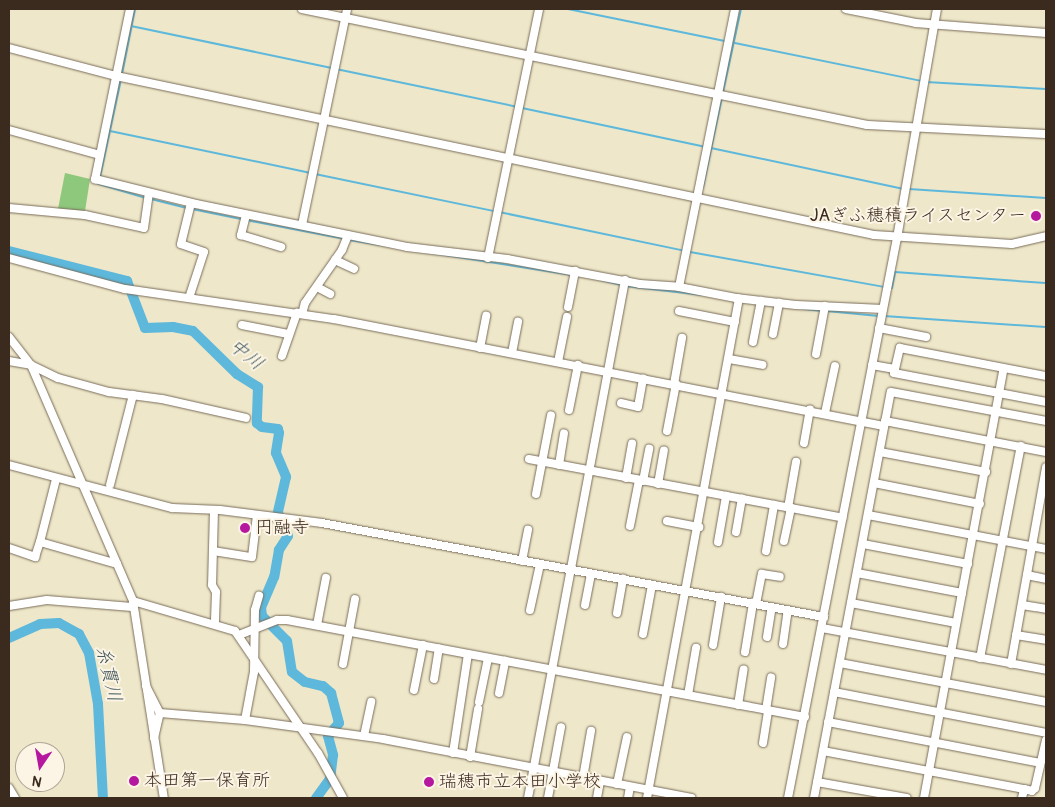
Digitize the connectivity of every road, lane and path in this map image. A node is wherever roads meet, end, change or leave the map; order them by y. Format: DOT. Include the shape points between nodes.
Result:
graph roads {
  1 [pos="130,9"];
  2 [pos="302,9"];
  3 [pos="347,9"];
  4 [pos="538,9"];
  5 [pos="735,9"];
  6 [pos="846,9"];
  7 [pos="937,9"];
  8 [pos="345,18"];
  9 [pos="935,25"];
  10 [pos="1046,33"];
  11 [pos="9,48"];
  12 [pos="528,57"];
  13 [pos="116,76"];
  14 [pos="718,95"];
  15 [pos="323,120"];
  16 [pos="918,127"];
  17 [pos="9,130"];
  18 [pos="1046,134"];
  19 [pos="100,155"];
  20 [pos="508,159"];
  21 [pos="149,193"];
  22 [pos="696,196"];
  23 [pos="191,204"];
  24 [pos="9,208"];
  25 [pos="246,215"];
  26 [pos="302,225"];
  27 [pos="1046,236"];
  28 [pos="347,238"];
  29 [pos="898,238"];
  30 [pos="281,247"];
  31 [pos="9,258"];
  32 [pos="488,258"];
  33 [pos="335,260"];
  34 [pos="354,269"];
  35 [pos="575,271"];
  36 [pos="625,280"];
  37 [pos="316,286"];
  38 [pos="679,287"];
  39 [pos="330,294"];
  40 [pos="189,298"];
  41 [pos="739,298"];
  42 [pos="761,301"];
  43 [pos="779,303"];
  44 [pos="825,306"];
  45 [pos="568,307"];
  46 [pos="883,309"];
  47 [pos="678,311"];
  48 [pos="300,313"];
  49 [pos="486,316"];
  50 [pos="568,317"];
  51 [pos="518,322"];
  52 [pos="735,322"];
  53 [pos="242,325"];
  54 [pos="879,328"];
  55 [pos="288,334"];
  56 [pos="774,334"];
  57 [pos="9,337"];
  58 [pos="926,337"];
  59 [pos="682,338"];
  60 [pos="753,342"];
  61 [pos="480,348"];
  62 [pos="512,353"];
  63 [pos="816,354"];
  64 [pos="282,356"];
  65 [pos="729,359"];
  66 [pos="9,362"];
  67 [pos="558,362"];
  68 [pos="31,365"];
  69 [pos="578,365"];
  70 [pos="762,365"];
  71 [pos="872,365"];
  72 [pos="835,366"];
  73 [pos="1004,368"];
  74 [pos="895,369"];
  75 [pos="608,371"];
  76 [pos="1046,376"];
  77 [pos="643,378"];
  78 [pos="675,384"];
  79 [pos="1000,393"];
  80 [pos="723,394"];
  81 [pos="133,395"];
  82 [pos="1046,402"];
  83 [pos="621,403"];
  84 [pos="570,410"];
  85 [pos="810,410"];
  86 [pos="996,411"];
  87 [pos="826,413"];
  88 [pos="551,415"];
  89 [pos="246,418"];
  90 [pos="861,420"];
  91 [pos="1046,421"];
  92 [pos="885,423"];
  93 [pos="667,431"];
  94 [pos="564,433"];
  95 [pos="991,441"];
  96 [pos="804,443"];
  97 [pos="632,444"];
  98 [pos="1021,446"];
  99 [pos="649,450"];
  100 [pos="664,451"];
  101 [pos="880,452"];
  102 [pos="1046,452"];
  103 [pos="529,459"];
  104 [pos="542,462"];
  105 [pos="796,462"];
  106 [pos="559,465"];
  107 [pos="9,466"];
  108 [pos="1046,468"];
  109 [pos="590,471"];
  110 [pos="986,472"];
  111 [pos="626,478"];
  112 [pos="56,479"];
  113 [pos="641,480"];
  114 [pos="874,483"];
  115 [pos="1045,483"];
  116 [pos="658,484"];
  117 [pos="110,485"];
  118 [pos="84,487"];
  119 [pos="706,492"];
  120 [pos="536,494"];
  121 [pos="726,496"];
  122 [pos="742,499"];
  123 [pos="980,504"];
  124 [pos="774,505"];
  125 [pos="789,508"];
  126 [pos="214,510"];
  127 [pos="257,515"];
  128 [pos="868,515"];
  129 [pos="1042,515"];
  130 [pos="842,518"];
  131 [pos="667,521"];
  132 [pos="630,526"];
  133 [pos="699,527"];
  134 [pos="528,530"];
  135 [pos="736,532"];
  136 [pos="974,534"];
  137 [pos="784,541"];
  138 [pos="1003,541"];
  139 [pos="40,542"];
  140 [pos="718,542"];
  141 [pos="862,544"];
  142 [pos="1032,546"];
  143 [pos="9,548"];
  144 [pos="1046,548"];
  145 [pos="213,551"];
  146 [pos="766,551"];
  147 [pos="522,561"];
  148 [pos="116,564"];
  149 [pos="540,564"];
  150 [pos="968,564"];
  151 [pos="571,570"];
  152 [pos="856,573"];
  153 [pos="591,574"];
  154 [pos="1027,575"];
  155 [pos="780,577"];
  156 [pos="326,578"];
  157 [pos="1046,579"];
  158 [pos="623,580"];
  159 [pos="652,585"];
  160 [pos="688,591"];
  161 [pos="962,593"];
  162 [pos="259,596"];
  163 [pos="721,597"];
  164 [pos="355,600"];
  165 [pos="851,603"];
  166 [pos="133,604"];
  167 [pos="755,604"];
  168 [pos="585,605"];
  169 [pos="1022,605"];
  170 [pos="9,606"];
  171 [pos="772,607"];
  172 [pos="1046,609"];
  173 [pos="530,610"];
  174 [pos="788,610"];
  175 [pos="617,612"];
  176 [pos="824,617"];
  177 [pos="956,623"];
  178 [pos="215,624"];
  179 [pos="317,625"];
  180 [pos="256,628"];
  181 [pos="822,628"];
  182 [pos="349,631"];
  183 [pos="846,633"];
  184 [pos="643,634"];
  185 [pos="239,635"];
  186 [pos="1016,635"];
  187 [pos="767,637"];
  188 [pos="1046,640"];
  189 [pos="783,644"];
  190 [pos="423,645"];
  191 [pos="713,645"];
  192 [pos="439,648"];
  193 [pos="696,648"];
  194 [pos="745,652"];
  195 [pos="951,653"];
  196 [pos="468,654"];
  197 [pos="253,656"];
  198 [pos="488,658"];
  199 [pos="980,658"];
  200 [pos="505,661"];
  201 [pos="840,663"];
  202 [pos="343,664"];
  203 [pos="1011,664"];
  204 [pos="744,669"];
  205 [pos="552,670"];
  206 [pos="1046,670"];
  207 [pos="772,677"];
  208 [pos="434,679"];
  209 [pos="144,683"];
  210 [pos="945,683"];
  211 [pos="414,690"];
  212 [pos="667,691"];
  213 [pos="499,692"];
  214 [pos="834,692"];
  215 [pos="688,695"];
  216 [pos="371,702"];
  217 [pos="1046,702"];
  218 [pos="738,704"];
  219 [pos="767,710"];
  220 [pos="940,712"];
  221 [pos="160,713"];
  222 [pos="805,717"];
  223 [pos="246,720"];
  224 [pos="828,722"];
  225 [pos="301,726"];
  226 [pos="561,727"];
  227 [pos="591,731"];
  228 [pos="1046,733"];
  229 [pos="364,736"];
  230 [pos="627,737"];
  231 [pos="154,738"];
  232 [pos="1046,740"];
  233 [pos="934,742"];
  234 [pos="763,744"];
  235 [pos="823,752"];
  236 [pos="453,753"];
  237 [pos="470,757"];
  238 [pos="1040,763"];
  239 [pos="533,769"];
  240 [pos="928,771"];
  241 [pos="553,773"];
  242 [pos="583,778"];
  243 [pos="600,781"];
  244 [pos="817,782"];
  245 [pos="618,784"];
  246 [pos="630,787"];
  247 [pos="9,788"];
  248 [pos="1024,789"];
  249 [pos="648,794"];
  250 [pos="15,798"];
  251 [pos="164,798"];
  252 [pos="343,798"];
  253 [pos="528,798"];
  254 [pos="548,798"];
  255 [pos="597,798"];
  256 [pos="628,798"];
  257 [pos="691,798"];
  258 [pos="788,798"];
  259 [pos="814,798"];
  260 [pos="907,798"];
  261 [pos="924,798"];
  262 [pos="1022,798"];
  1 -- 13 [label="street"];
  2 -- 8 [label="street"];
  3 -- 8 [label="street"];
  4 -- 12 [label="street"];
  5 -- 14 [label="street"];
  6 -- 9 [label="street"];
  7 -- 9 [label="street"];
  8 -- 12 [label="street"];
  8 -- 15 [label="street"];
  9 -- 10 [label="street"];
  9 -- 16 [label="street"];
  11 -- 13 [label="street"];
  12 -- 14 [label="street"];
  12 -- 20 [label="street"];
  13 -- 15 [label="street"];
  13 -- 19 [label="street"];
  14 -- 16 [label="street" via="867,125"];
  14 -- 22 [label="street"];
  15 -- 20 [label="street"];
  15 -- 26 [label="street"];
  16 -- 18 [label="street"];
  16 -- 29 [label="street"];
  17 -- 19 [label="street"];
  19 -- 21 [label="street" via="95,179"];
  20 -- 22 [label="street"];
  20 -- 32 [label="street"];
  21 -- 23 [label="street"];
  21 -- 24 [label="street" via="144,228 85,215"];
  22 -- 29 [label="street"];
  22 -- 38 [label="street"];
  23 -- 25 [label="street"];
  23 -- 40 [label="street" via="181,244 204,252"];
  25 -- 26 [label="street"];
  25 -- 30 [label="street" via="241,234"];
  26 -- 28 [label="street"];
  27 -- 29 [label="street" via="1012,244"];
  28 -- 32 [label="street"];
  28 -- 33 [label="street"];
  29 -- 46 [label="street"];
  31 -- 40 [label="street" via="125,289"];
  32 -- 35 [label="street"];
  33 -- 34 [label="street"];
  33 -- 37 [label="street"];
  35 -- 36 [label="street"];
  35 -- 45 [label="street"];
  36 -- 38 [label="street"];
  36 -- 75 [label="street"];
  37 -- 39 [label="street"];
  37 -- 48 [label="street"];
  38 -- 41 [label="street"];
  40 -- 48 [label="street"];
  41 -- 42 [label="street"];
  41 -- 52 [label="street"];
  42 -- 43 [label="street"];
  42 -- 60 [label="street"];
  43 -- 44 [label="street"];
  43 -- 56 [label="street"];
  44 -- 46 [label="street"];
  44 -- 63 [label="street"];
  46 -- 54 [label="street"];
  47 -- 52 [label="street"];
  48 -- 55 [label="street"];
  48 -- 61 [label="street"];
  49 -- 61 [label="street"];
  50 -- 67 [label="street"];
  51 -- 62 [label="street"];
  52 -- 65 [label="street"];
  53 -- 55 [label="street"];
  54 -- 58 [label="street"];
  54 -- 71 [label="street"];
  55 -- 64 [label="street"];
  57 -- 68 [label="street"];
  59 -- 78 [label="street"];
  61 -- 62 [label="street"];
  62 -- 67 [label="street"];
  65 -- 70 [label="street"];
  65 -- 80 [label="street"];
  66 -- 68 [label="street"];
  67 -- 69 [label="street"];
  68 -- 81 [label="street" via="74,383"];
  68 -- 118 [label="street"];
  69 -- 75 [label="street"];
  69 -- 84 [label="street"];
  71 -- 74 [label="street"];
  71 -- 90 [label="street"];
  72 -- 87 [label="street"];
  73 -- 74 [label="street" via="900,348"];
  73 -- 76 [label="street"];
  73 -- 79 [label="street"];
  74 -- 79 [label="street" via="894,373"];
  75 -- 77 [label="street"];
  75 -- 109 [label="street"];
  77 -- 78 [label="street"];
  77 -- 83 [label="street" via="638,406"];
  78 -- 80 [label="street"];
  78 -- 93 [label="street"];
  79 -- 82 [label="street"];
  79 -- 86 [label="street"];
  80 -- 85 [label="street"];
  80 -- 119 [label="street"];
  81 -- 89 [label="street"];
  81 -- 117 [label="street"];
  85 -- 87 [label="street"];
  85 -- 96 [label="street"];
  86 -- 91 [label="street"];
  86 -- 92 [label="street" via="891,392"];
  86 -- 95 [label="street"];
  87 -- 90 [label="street"];
  88 -- 104 [label="street"];
  90 -- 92 [label="street"];
  90 -- 130 [label="street"];
  92 -- 95 [label="street"];
  92 -- 101 [label="street"];
  94 -- 106 [label="street"];
  95 -- 98 [label="street"];
  95 -- 110 [label="street"];
  97 -- 111 [label="street"];
  98 -- 102 [label="street"];
  98 -- 138 [label="street"];
  99 -- 113 [label="street"];
  100 -- 116 [label="street"];
  101 -- 110 [label="street"];
  101 -- 114 [label="street"];
  103 -- 104 [label="street"];
  104 -- 106 [label="street"];
  104 -- 120 [label="street"];
  105 -- 125 [label="street"];
  106 -- 109 [label="street"];
  107 -- 112 [label="street"];
  108 -- 115 [label="street"];
  109 -- 111 [label="street"];
  109 -- 151 [label="street"];
  110 -- 123 [label="street"];
  111 -- 113 [label="street"];
  112 -- 118 [label="street"];
  112 -- 139 [label="street"];
  113 -- 116 [label="street"];
  113 -- 132 [label="street"];
  114 -- 123 [label="street"];
  114 -- 128 [label="street"];
  115 -- 129 [label="street"];
  116 -- 119 [label="street"];
  118 -- 126 [label="street" via="172,508"];
  118 -- 148 [label="street"];
  119 -- 121 [label="street"];
  119 -- 133 [label="street"];
  121 -- 122 [label="street"];
  121 -- 140 [label="street"];
  122 -- 124 [label="street"];
  122 -- 135 [label="street"];
  123 -- 136 [label="street"];
  124 -- 125 [label="street"];
  124 -- 146 [label="street"];
  125 -- 130 [label="street"];
  125 -- 137 [label="street"];
  126 -- 127 [label="street"];
  126 -- 145 [label="street"];
  127 -- 145 [label="street" via="252,557"];
  127 -- 147 [label="street"];
  128 -- 136 [label="street"];
  128 -- 141 [label="street"];
  129 -- 142 [label="street"];
  130 -- 176 [label="street"];
  131 -- 133 [label="street"];
  133 -- 160 [label="street"];
  134 -- 147 [label="street"];
  136 -- 138 [label="street"];
  136 -- 150 [label="street"];
  138 -- 142 [label="street"];
  138 -- 199 [label="street"];
  139 -- 143 [label="street" via="35,556"];
  139 -- 148 [label="street"];
  141 -- 150 [label="street"];
  141 -- 152 [label="street"];
  142 -- 144 [label="street"];
  142 -- 154 [label="street"];
  145 -- 178 [label="street"];
  147 -- 149 [label="street"];
  148 -- 166 [label="street"];
  149 -- 151 [label="street"];
  149 -- 173 [label="street"];
  150 -- 161 [label="street"];
  151 -- 153 [label="street"];
  151 -- 205 [label="street"];
  152 -- 161 [label="street"];
  152 -- 165 [label="street"];
  153 -- 158 [label="street"];
  153 -- 168 [label="street"];
  154 -- 157 [label="street"];
  154 -- 169 [label="street"];
  155 -- 167 [label="street" via="762,574"];
  156 -- 179 [label="street"];
  158 -- 159 [label="street"];
  158 -- 175 [label="street"];
  159 -- 160 [label="street"];
  159 -- 184 [label="street"];
  160 -- 163 [label="street"];
  160 -- 212 [label="street"];
  161 -- 177 [label="street"];
  162 -- 180 [label="street"];
  163 -- 167 [label="street"];
  163 -- 191 [label="street"];
  164 -- 182 [label="street"];
  165 -- 177 [label="street"];
  165 -- 183 [label="street"];
  166 -- 170 [label="street" via="47,600"];
  166 -- 178 [label="street"];
  166 -- 209 [label="street"];
  167 -- 171 [label="street"];
  167 -- 194 [label="street"];
  169 -- 172 [label="street"];
  169 -- 186 [label="street"];
  171 -- 174 [label="street"];
  171 -- 187 [label="street"];
  174 -- 176 [label="street"];
  174 -- 189 [label="street"];
  176 -- 181 [label="street"];
  177 -- 195 [label="street"];
  178 -- 185 [label="street"];
  179 -- 180 [label="street" via="282,619"];
  179 -- 182 [label="street"];
  180 -- 185 [label="street"];
  180 -- 197 [label="street"];
  181 -- 183 [label="street"];
  181 -- 222 [label="street"];
  182 -- 190 [label="street"];
  182 -- 202 [label="street"];
  183 -- 195 [label="street"];
  183 -- 201 [label="street"];
  185 -- 197 [label="street"];
  186 -- 188 [label="street"];
  186 -- 203 [label="street"];
  190 -- 192 [label="street"];
  190 -- 211 [label="street"];
  192 -- 196 [label="street"];
  192 -- 208 [label="street"];
  193 -- 215 [label="street"];
  195 -- 199 [label="street"];
  195 -- 210 [label="street"];
  196 -- 198 [label="street"];
  196 -- 236 [label="street"];
  197 -- 223 [label="street" via="254,672"];
  197 -- 225 [label="street"];
  198 -- 200 [label="street"];
  198 -- 237 [label="street"];
  199 -- 203 [label="street"];
  200 -- 205 [label="street"];
  200 -- 213 [label="street"];
  201 -- 210 [label="street"];
  201 -- 214 [label="street"];
  203 -- 206 [label="street"];
  204 -- 218 [label="street"];
  205 -- 212 [label="street"];
  205 -- 239 [label="street"];
  207 -- 219 [label="street"];
  209 -- 221 [label="street"];
  209 -- 231 [label="street"];
  210 -- 217 [label="street"];
  210 -- 220 [label="street"];
  212 -- 215 [label="street"];
  212 -- 249 [label="street"];
  214 -- 220 [label="street"];
  214 -- 224 [label="street"];
  215 -- 218 [label="street"];
  216 -- 229 [label="street"];
  218 -- 219 [label="street"];
  219 -- 222 [label="street"];
  219 -- 234 [label="street"];
  220 -- 228 [label="street"];
  220 -- 233 [label="street"];
  221 -- 223 [label="street"];
  221 -- 231 [label="street"];
  222 -- 258 [label="street"];
  223 -- 225 [label="street"];
  224 -- 233 [label="street"];
  224 -- 235 [label="street"];
  225 -- 229 [label="street"];
  225 -- 252 [label="street"];
  226 -- 241 [label="street"];
  227 -- 242 [label="street"];
  229 -- 236 [label="street"];
  230 -- 245 [label="street"];
  231 -- 251 [label="street"];
  232 -- 238 [label="street"];
  233 -- 238 [label="street"];
  233 -- 240 [label="street"];
  235 -- 240 [label="street"];
  235 -- 244 [label="street"];
  236 -- 237 [label="street"];
  237 -- 239 [label="street"];
  238 -- 248 [label="street" via="1035,788 1032,791"];
  239 -- 241 [label="street"];
  239 -- 253 [label="street"];
  240 -- 248 [label="street"];
  240 -- 261 [label="street"];
  241 -- 242 [label="street"];
  241 -- 254 [label="street"];
  242 -- 243 [label="street"];
  243 -- 245 [label="street"];
  243 -- 255 [label="street"];
  244 -- 259 [label="street"];
  244 -- 260 [label="street"];
  245 -- 246 [label="street"];
  246 -- 249 [label="street"];
  246 -- 256 [label="street"];
  247 -- 250 [label="street"];
  248 -- 262 [label="street"];
  249 -- 257 [label="street"];
}
